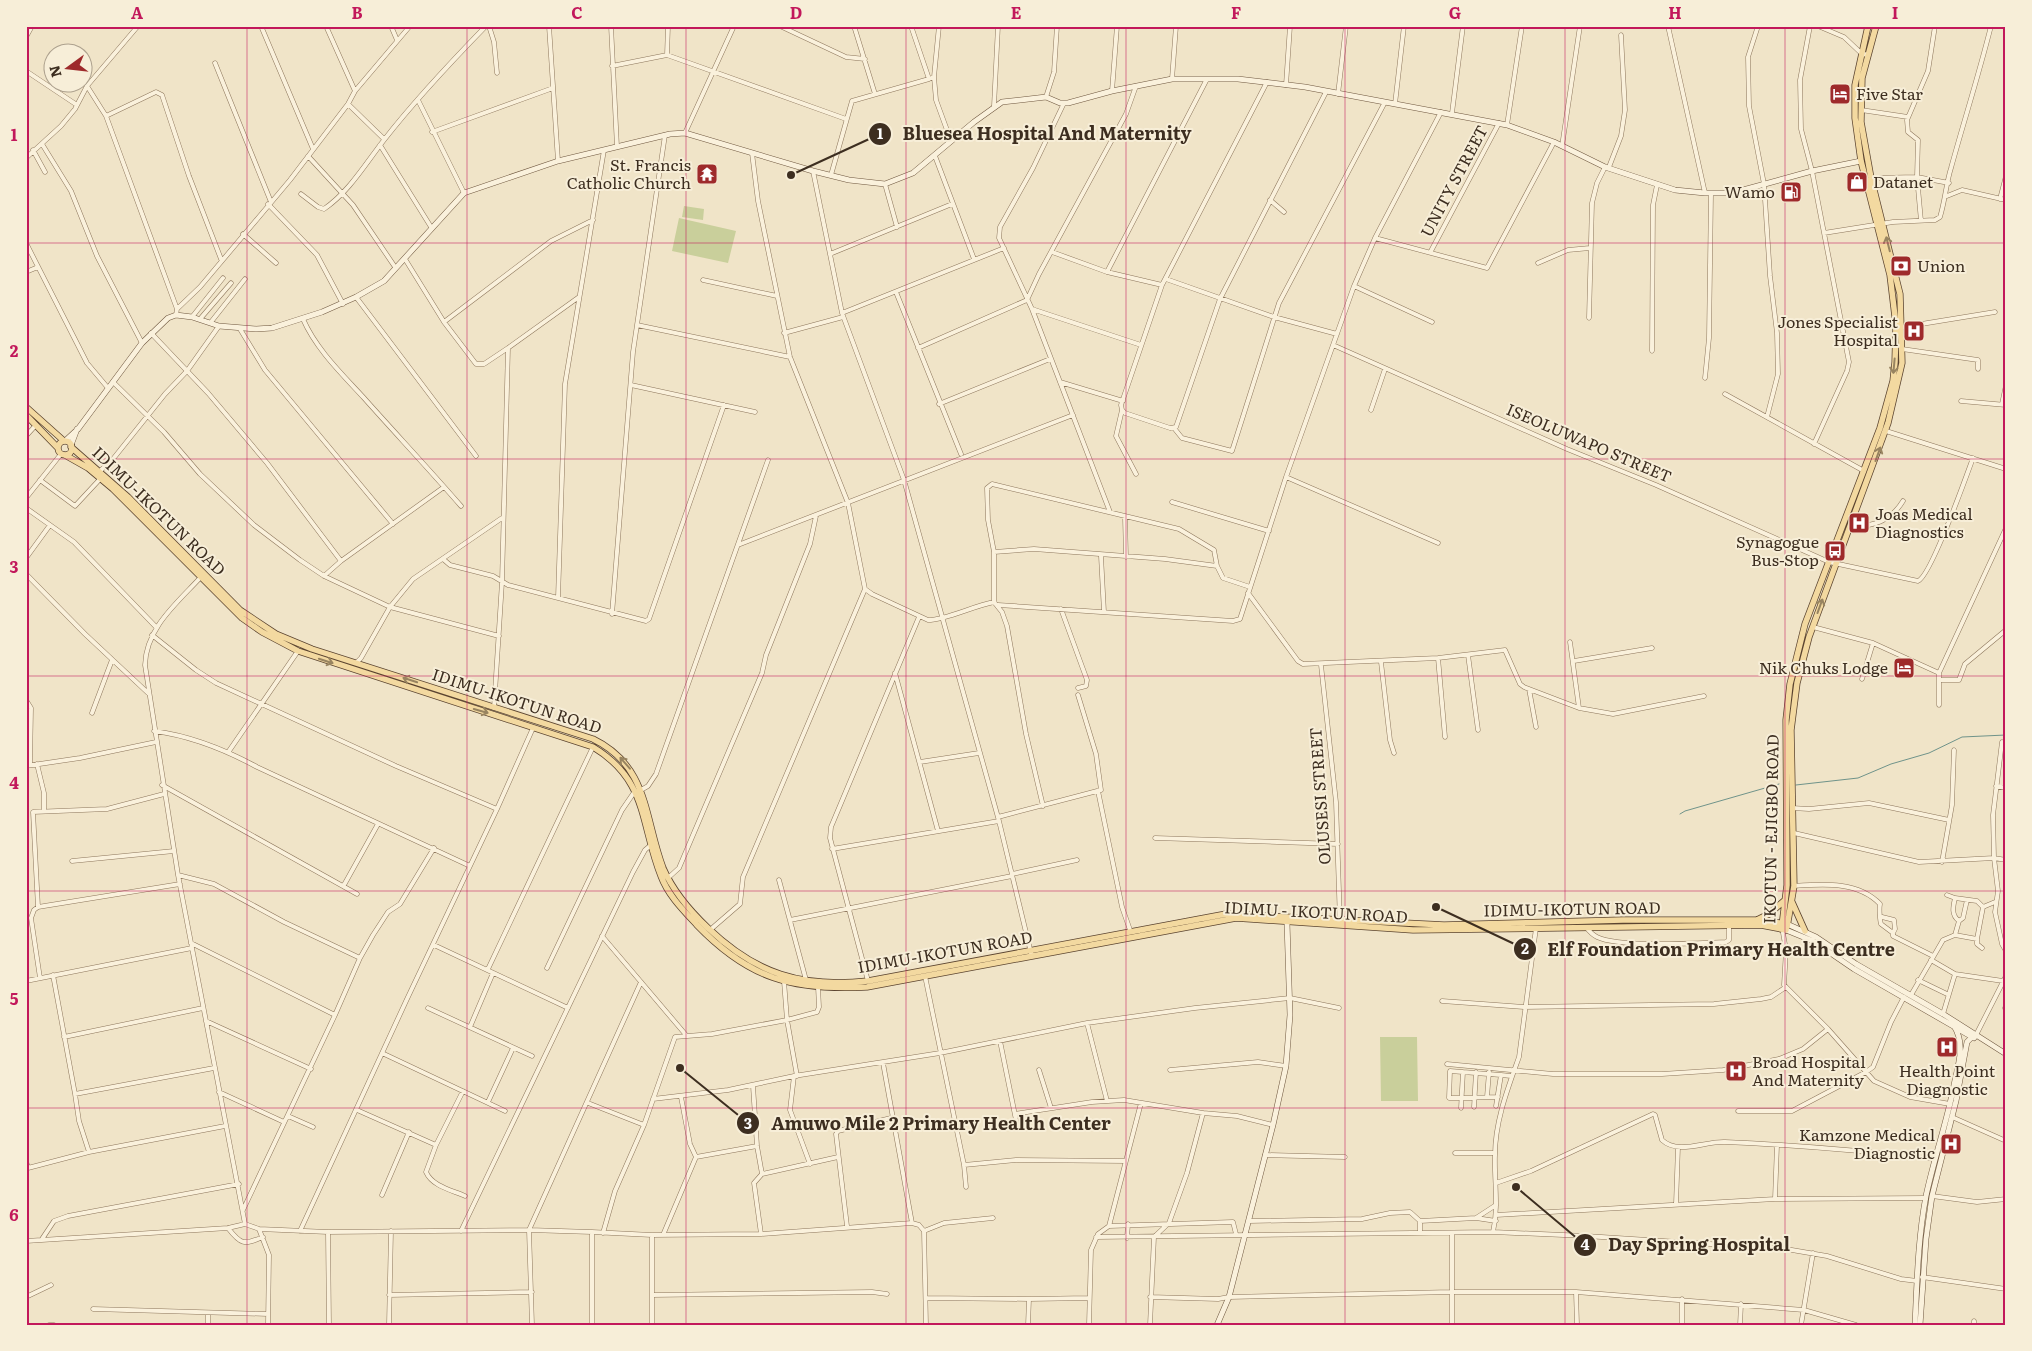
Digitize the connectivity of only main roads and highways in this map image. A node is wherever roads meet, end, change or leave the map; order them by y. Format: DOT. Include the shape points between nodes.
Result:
graph roads {
  1 [pos="1868,26"];
  2 [pos="1876,26"];
  3 [pos="26,407"];
  4 [pos="26,415"];
  5 [pos="68,443"];
  6 [pos="61,452"];
  7 [pos="101,478"];
  8 [pos="1833,563"];
  9 [pos="1800,641"];
  10 [pos="1808,642"];
  11 [pos="639,790"];
  12 [pos="1788,900"];
  13 [pos="1755,920"];
  14 [pos="1339,923"];
  15 [pos="1521,926"];
  16 [pos="702,927"];
  17 [pos="1784,927"];
  18 [pos="1805,931"];
  19 [pos="1031,953"];
  1 -- 8 [label="main road, IKOTUN - EJIGBO ROAD, one-way" via="1855,85 1854,118 1894,298 1895,362 1886,404"];
  8 -- 2 [label="main road, IKOTUN - EJIGBO ROAD, one-way" via="1886,431 1899,382 1902,349 1898,286 1871,178 1860,110 1860,88"];
  3 -- 5 [label="main road, IDIMU-IKOTUN ROAD"];
  4 -- 6 [label="main road, IDIMU-IKOTUN ROAD"];
  5 -- 6 [label="main road" via="60,442"];
  5 -- 6 [label="main road" via="69,453"];
  11 -- 5 [label="main road, IDIMU-IKOTUN ROAD, one-way" via="628,765 604,744 292,642 248,616"];
  6 -- 7 [label="main road, IDIMU-IKOTUN ROAD"];
  7 -- 11 [label="main road, IDIMU - IKOTUN ROAD, one-way" via="247,623 298,651 593,747 616,764"];
  8 -- 9 [label="main road, IKOTUN - EJIGBO ROAD"];
  10 -- 8 [label="main road, IKOTUN - EJIGBO ROAD, one-way"];
  9 -- 10 [label="main road"];
  9 -- 12 [label="main road, IKOTUN - EJIGBO ROAD" via="1786,720"];
  10 -- 12 [label="main road, IKOTUN - EJIGBO ROAD" via="1791,716 1794,886"];
  11 -- 16 [label="main road, IDIMU-IKOTUN ROAD" via="668,878"];
  11 -- 16 [label="main road, IDIMU - IKOTUN ROAD" via="662,878 669,892"];
  12 -- 13 [label="main road"];
  12 -- 17 [label="main road, IKOTUN - EJIGBO ROAD"];
  12 -- 18 [label="main road"];
  13 -- 15 [label="main road, IDIMU-IKOTUN ROAD"];
  13 -- 17 [label="main road, IDIMU-IKOTUN ROAD" via="1770,921"];
  14 -- 15 [label="main road, IDIMU-IKOTUN ROAD"];
  14 -- 19 [label="main road, IDIMU - IKOTUN ROAD" via="1287,923 1236,918"];
  14 -- 19 [label="main road, IDIMU-IKOTUN ROAD" via="1238,913 1130,930"];
  15 -- 17 [label="main road"];
  16 -- 19 [label="main road, IDIMU-IKOTUN ROAD" via="759,967 806,980 868,981"];
  16 -- 19 [label="main road, IDIMU - IKOTUN ROAD" via="725,952 748,967 784,981 818,987 868,987"];
}
